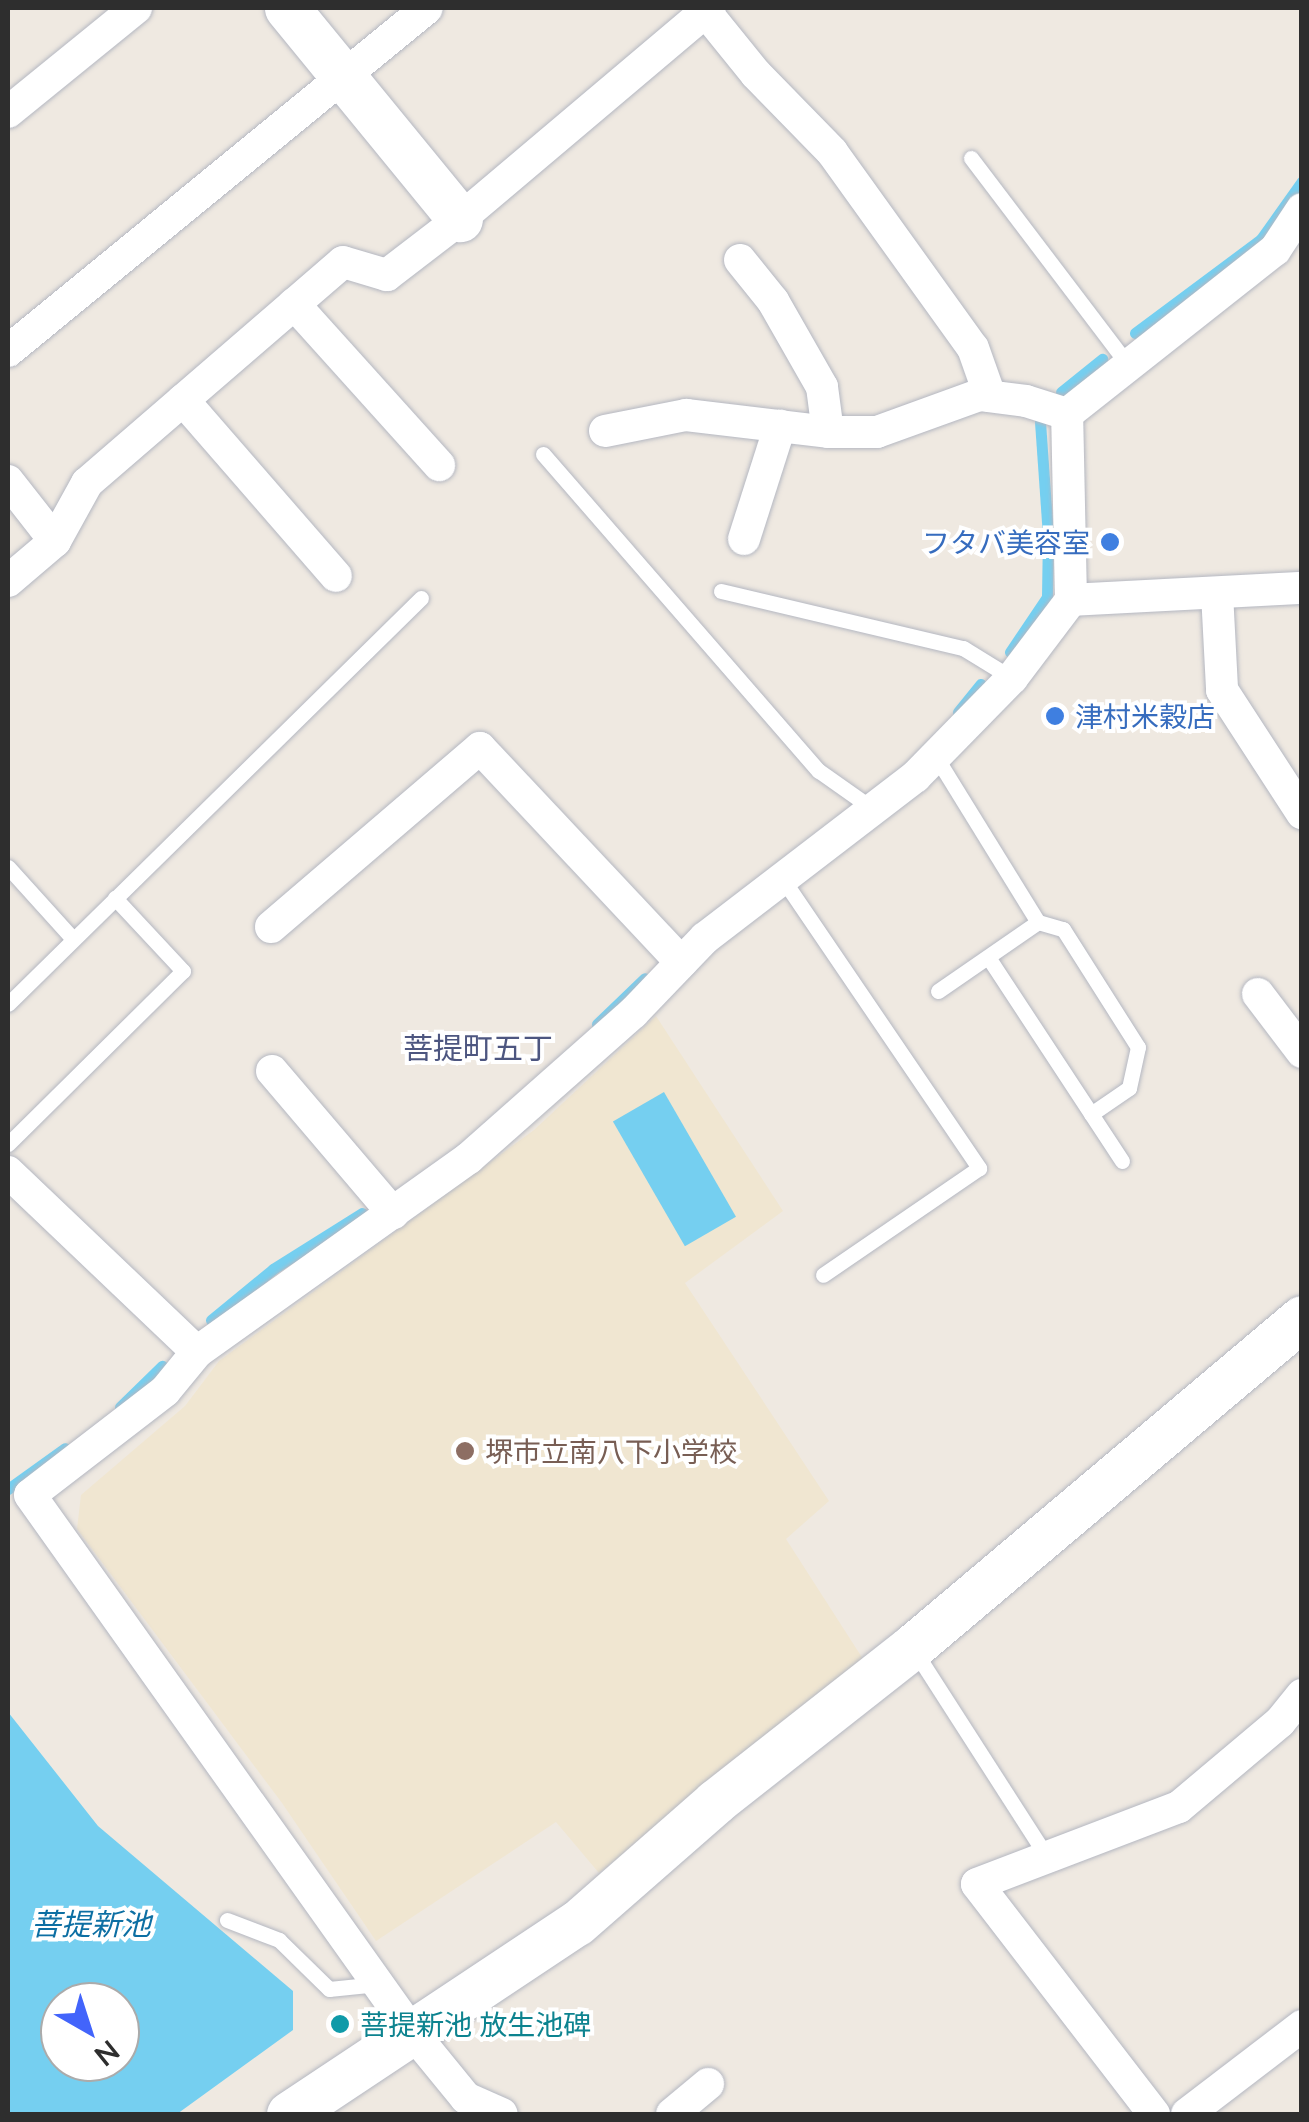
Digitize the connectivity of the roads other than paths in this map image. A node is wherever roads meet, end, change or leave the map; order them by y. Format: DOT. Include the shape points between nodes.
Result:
graph roads {
  1 [pos="136,8"];
  2 [pos="287,8"];
  3 [pos="426,8"];
  4 [pos="708,10"];
  5 [pos="342,76"];
  6 [pos="8,112"];
  7 [pos="971,158"];
  8 [pos="1302,209"];
  9 [pos="460,219"];
  10 [pos="740,260"];
  11 [pos="294,304"];
  12 [pos="8,351"];
  13 [pos="1130,366"];
  14 [pos="990,396"];
  15 [pos="183,400"];
  16 [pos="1067,414"];
  17 [pos="780,426"];
  18 [pos="606,430"];
  19 [pos="828,432"];
  20 [pos="543,454"];
  21 [pos="438,465"];
  22 [pos="8,481"];
  23 [pos="744,539"];
  24 [pos="56,541"];
  25 [pos="336,576"];
  26 [pos="8,581"];
  27 [pos="1302,588"];
  28 [pos="722,591"];
  29 [pos="1217,593"];
  30 [pos="421,598"];
  31 [pos="1071,600"];
  32 [pos="1012,678"];
  33 [pos="936,756"];
  34 [pos="873,809"];
  35 [pos="1302,813"];
  36 [pos="8,867"];
  37 [pos="782,878"];
  38 [pos="115,898"];
  39 [pos="1038,922"];
  40 [pos="271,927"];
  41 [pos="74,939"];
  42 [pos="988,957"];
  43 [pos="681,962"];
  44 [pos="938,991"];
  45 [pos="1258,994"];
  46 [pos="8,1004"];
  47 [pos="1302,1052"];
  48 [pos="272,1071"];
  49 [pos="1091,1114"];
  50 [pos="8,1144"];
  51 [pos="1122,1161"];
  52 [pos="8,1172"];
  53 [pos="393,1213"];
  54 [pos="823,1275"];
  55 [pos="1302,1318"];
  56 [pos="198,1352"];
  57 [pos="912,1647"];
  58 [pos="1302,1695"];
  59 [pos="1047,1857"];
  60 [pos="227,1920"];
  61 [pos="378,1984"];
  62 [pos="1302,2026"];
  63 [pos="412,2032"];
  64 [pos="708,2084"];
  65 [pos="311,2108"];
  66 [pos="502,2114"];
  67 [pos="672,2114"];
  68 [pos="1154,2114"];
  69 [pos="1187,2114"];
  1 -- 6 [label="street"];
  2 -- 5 [label="street"];
  3 -- 5 [label="street"];
  4 -- 9 [label="street"];
  4 -- 14 [label="street" via="756,74 832,152 973,348"];
  5 -- 9 [label="street"];
  5 -- 12 [label="street"];
  7 -- 13 [label="lane"];
  8 -- 13 [label="street" via="1275,250"];
  9 -- 11 [label="street" via="387,274 344,262"];
  10 -- 19 [label="street" via="773,301 822,387"];
  11 -- 15 [label="street"];
  11 -- 21 [label="street"];
  13 -- 16 [label="street"];
  14 -- 16 [label="street"];
  14 -- 19 [label="street" via="979,394 877,432"];
  15 -- 24 [label="street" via="87,483"];
  15 -- 25 [label="street"];
  16 -- 31 [label="street"];
  17 -- 18 [label="street" via="686,415"];
  17 -- 19 [label="street"];
  17 -- 23 [label="street"];
  20 -- 34 [label="lane" via="819,771"];
  22 -- 24 [label="street"];
  24 -- 26 [label="street"];
  27 -- 29 [label="street"];
  28 -- 32 [label="lane" via="963,648"];
  29 -- 31 [label="street"];
  29 -- 35 [label="street" via="1222,690"];
  30 -- 38 [label="lane"];
  31 -- 32 [label="street"];
  32 -- 33 [label="street"];
  33 -- 34 [label="street"];
  33 -- 39 [label="lane"];
  34 -- 37 [label="street"];
  36 -- 41 [label="lane"];
  37 -- 43 [label="street"];
  37 -- 54 [label="lane" via="978,1168"];
  38 -- 41 [label="lane"];
  38 -- 50 [label="lane" via="184,971"];
  39 -- 42 [label="lane"];
  39 -- 49 [label="lane" via="1063,928 1138,1047 1129,1088"];
  40 -- 43 [label="street" via="480,748"];
  41 -- 46 [label="lane"];
  42 -- 44 [label="lane"];
  42 -- 49 [label="lane"];
  43 -- 53 [label="street" via="633,1014 469,1158"];
  45 -- 47 [label="street"];
  48 -- 53 [label="street"];
  49 -- 51 [label="lane"];
  52 -- 56 [label="street"];
  53 -- 56 [label="street"];
  55 -- 57 [label="street"];
  56 -- 61 [label="street" via="165,1392 30,1495"];
  57 -- 59 [label="lane"];
  57 -- 63 [label="street" via="715,1802 577,1924"];
  58 -- 59 [label="street" via="1280,1722 1179,1807"];
  59 -- 68 [label="street" via="977,1884"];
  60 -- 61 [label="lane" via="280,1940 329,1989"];
  61 -- 63 [label="street"];
  62 -- 69 [label="street"];
  63 -- 65 [label="street"];
  63 -- 66 [label="street" via="466,2098"];
  64 -- 67 [label="street"];
}
